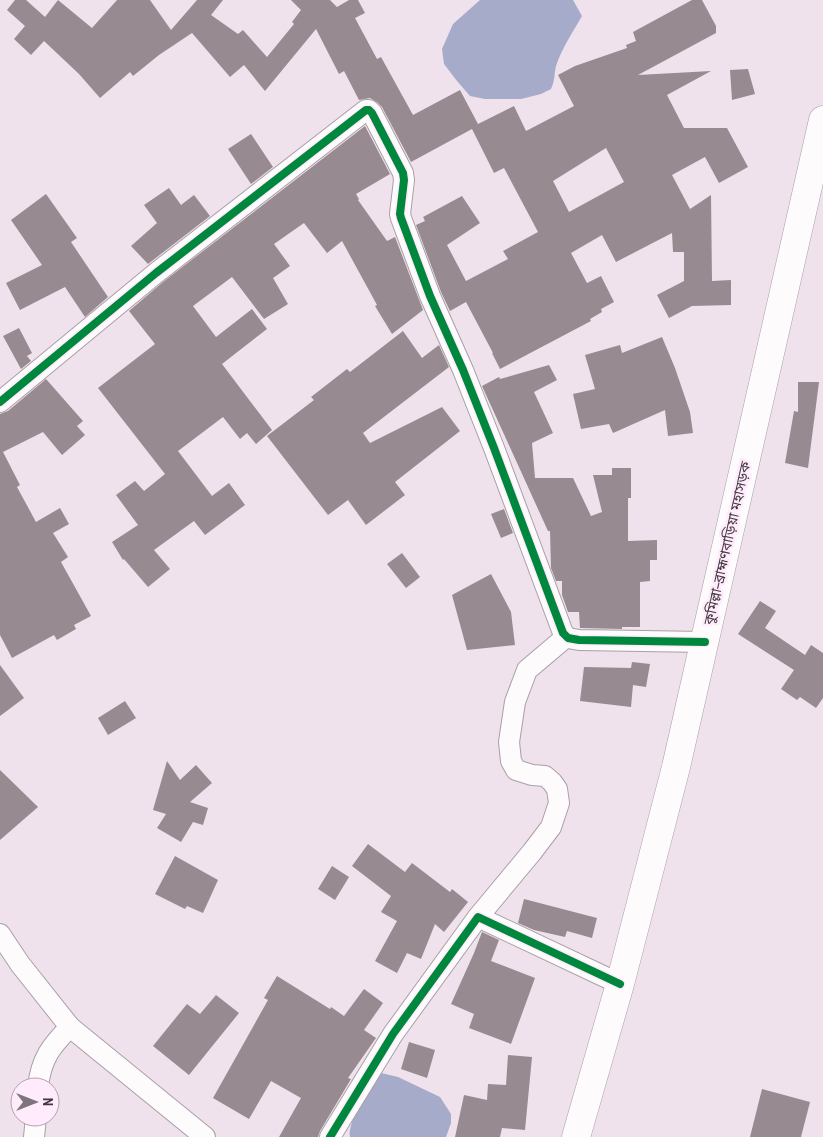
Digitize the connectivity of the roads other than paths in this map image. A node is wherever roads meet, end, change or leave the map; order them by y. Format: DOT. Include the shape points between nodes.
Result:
graph roads {
  1 [pos="823,120"];
  2 [pos="0,402"];
  3 [pos="566,637"];
  4 [pos="705,642"];
  5 [pos="478,917"];
  6 [pos="0,934"];
  7 [pos="620,984"];
  8 [pos="70,1027"];
  9 [pos="39,1077"];
  10 [pos="205,1137"];
  11 [pos="330,1137"];
  12 [pos="576,1137"];
  1 -- 4 [label="highway, কুমিল্লা–ব্রাহ্মণবাড়িয়া মহাসড়ক"];
  2 -- 3 [label="street" via="156,273 366,110 371,111 404,180 401,218"];
  3 -- 4 [label="street" via="578,640"];
  3 -- 5 [label="street" via="527,670 515,702 509,742 511,761 516,770 545,776 557,789 559,803 551,827"];
  4 -- 7 [label="highway, কুমিল্লা–ব্রাহ্মণবাড়িয়া মহাসড়ক"];
  5 -- 7 [label="street"];
  5 -- 11 [label="street" via="393,1034"];
  6 -- 8 [label="street"];
  7 -- 12 [label="highway, কুমিল্লা–ব্রাহ্মণবাড়িয়া মহাসড়ক"];
  8 -- 9 [label="street" via="43,1060"];
  8 -- 10 [label="street"];
}
